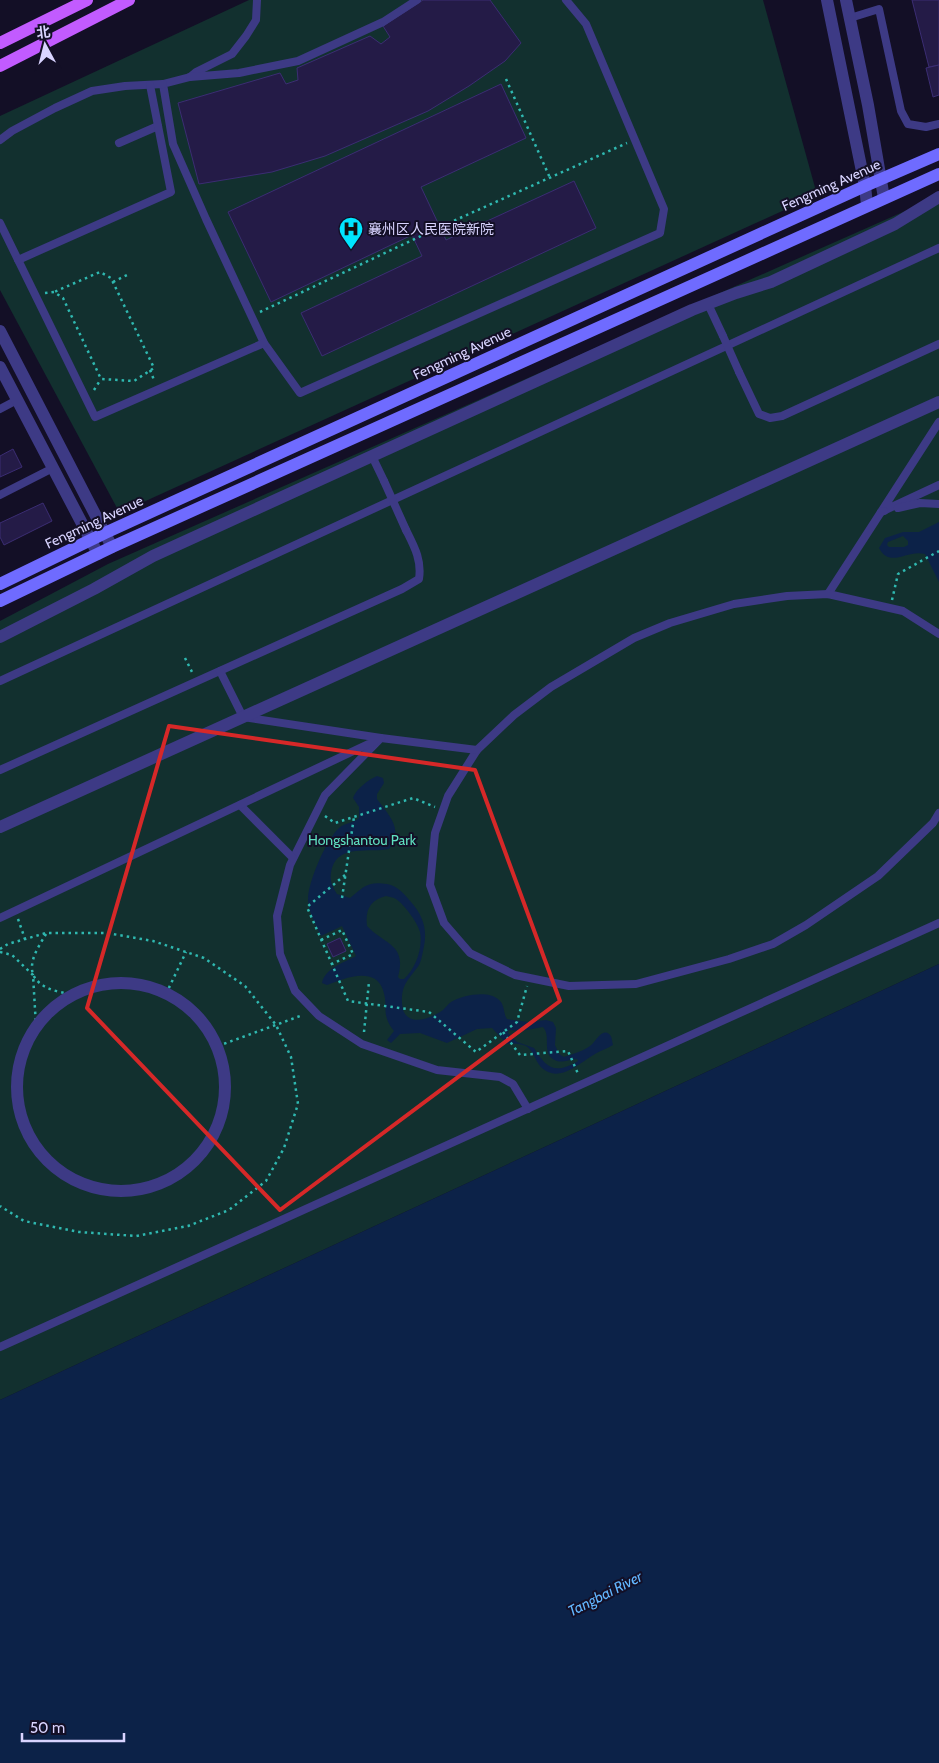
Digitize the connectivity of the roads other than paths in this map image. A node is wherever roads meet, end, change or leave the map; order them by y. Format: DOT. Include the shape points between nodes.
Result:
graph roads {
  1 [pos="88,0"];
  2 [pos="129,0"];
  3 [pos="256,0"];
  4 [pos="416,0"];
  5 [pos="566,0"];
  6 [pos="827,0"];
  7 [pos="846,0"];
  8 [pos="850,18"];
  9 [pos="0,43"];
  10 [pos="0,66"];
  11 [pos="190,77"];
  12 [pos="163,84"];
  13 [pos="150,85"];
  14 [pos="939,124"];
  15 [pos="158,126"];
  16 [pos="0,140"];
  17 [pos="119,143"];
  18 [pos="939,154"];
  19 [pos="939,174"];
  20 [pos="882,178"];
  21 [pos="865,186"];
  22 [pos="939,197"];
  23 [pos="884,198"];
  24 [pos="867,205"];
  25 [pos="0,224"];
  26 [pos="939,248"];
  27 [pos="18,260"];
  28 [pos="708,304"];
  29 [pos="0,332"];
  30 [pos="264,343"];
  31 [pos="939,344"];
  32 [pos="0,367"];
  33 [pos="18,400"];
  34 [pos="939,402"];
  35 [pos="0,409"];
  36 [pos="939,422"];
  37 [pos="372,456"];
  38 [pos="53,468"];
  39 [pos="939,486"];
  40 [pos="0,495"];
  41 [pos="939,504"];
  42 [pos="881,512"];
  43 [pos="104,533"];
  44 [pos="91,539"];
  45 [pos="112,547"];
  46 [pos="98,554"];
  47 [pos="0,584"];
  48 [pos="828,594"];
  49 [pos="0,602"];
  50 [pos="939,634"];
  51 [pos="0,637"];
  52 [pos="220,671"];
  53 [pos="0,681"];
  54 [pos="243,717"];
  55 [pos="381,738"];
  56 [pos="477,750"];
  57 [pos="0,770"];
  58 [pos="240,805"];
  59 [pos="939,813"];
  60 [pos="0,828"];
  61 [pos="293,858"];
  62 [pos="0,918"];
  63 [pos="939,923"];
  64 [pos="218,1046"];
  65 [pos="528,1109"];
  66 [pos="0,1347"];
  1 -- 9 [label="main road"];
  2 -- 10 [label="main road"];
  3 -- 11 [label="lane" via="256,20 232,54"];
  4 -- 11 [label="lane" via="383,22 298,61 239,73"];
  5 -- 30 [label="lane" via="586,24 664,209 660,233 300,393"];
  6 -- 21 [label="street"];
  7 -- 8 [label="street"];
  8 -- 14 [label="lane" via="879,9 904,118 908,124 926,128"];
  8 -- 20 [label="street"];
  11 -- 12 [label="lane"];
  12 -- 13 [label="lane"];
  12 -- 30 [label="lane" via="173,144"];
  13 -- 15 [label="lane"];
  13 -- 16 [label="lane" via="92,91 54,108"];
  15 -- 17 [label="lane"];
  15 -- 27 [label="lane" via="171,192"];
  18 -- 20 [label="main road, Fengming Avenue"];
  19 -- 23 [label="main road"];
  20 -- 21 [label="main road, Fengming Avenue"];
  20 -- 23 [label="street"];
  21 -- 24 [label="street"];
  21 -- 43 [label="main road, Fengming Avenue"];
  22 -- 28 [label="street" via="895,224 771,282"];
  23 -- 24 [label="main road"];
  24 -- 45 [label="main road"];
  25 -- 27 [label="lane"];
  26 -- 53 [label="lane"];
  27 -- 30 [label="lane" via="95,417"];
  28 -- 31 [label="lane, bridge" via="759,414 770,418 782,416"];
  28 -- 37 [label="street"];
  29 -- 43 [label="street"];
  32 -- 33 [label="street"];
  33 -- 35 [label="lane"];
  33 -- 38 [label="street"];
  34 -- 54 [label="street"];
  36 -- 42 [label="lane"];
  37 -- 51 [label="street" via="154,556"];
  37 -- 52 [label="lane, bridge" via="419,556 419,579"];
  38 -- 40 [label="lane"];
  38 -- 44 [label="street"];
  39 -- 42 [label="lane"];
  41 -- 42 [label="lane" via="920,503"];
  42 -- 48 [label="lane"];
  43 -- 44 [label="main road, Fengming Avenue"];
  43 -- 45 [label="street"];
  44 -- 46 [label="street"];
  44 -- 47 [label="main road, Fengming Avenue"];
  45 -- 46 [label="main road"];
  46 -- 49 [label="main road"];
  48 -- 50 [label="lane" via="903,612"];
  48 -- 56 [label="lane" via="734,604 670,623 634,638 551,687 514,715"];
  52 -- 54 [label="lane"];
  52 -- 57 [label="lane"];
  54 -- 55 [label="lane"];
  54 -- 60 [label="street"];
  55 -- 56 [label="lane"];
  55 -- 58 [label="lane"];
  55 -- 61 [label="lane" via="325,795"];
  56 -- 59 [label="lane" via="448,796 435,833 430,885 444,923 470,953 515,975 569,986 636,984 773,944 878,876 933,823"];
  58 -- 61 [label="lane"];
  58 -- 62 [label="lane"];
  61 -- 65 [label="lane" via="277,916 280,954 295,990 314,1011 362,1044 438,1070 500,1077 513,1084"];
  63 -- 65 [label="lane"];
  64 -- 64 [label="street" via="201,1019 177,998 147,986 114,983 83,990 57,1004 36,1026 20,1058 17,1094 26,1129 46,1159 75,1180 110,1190 146,1188 179,1174 205,1149 221,1117 226,1082"];
  65 -- 66 [label="lane"];
}
